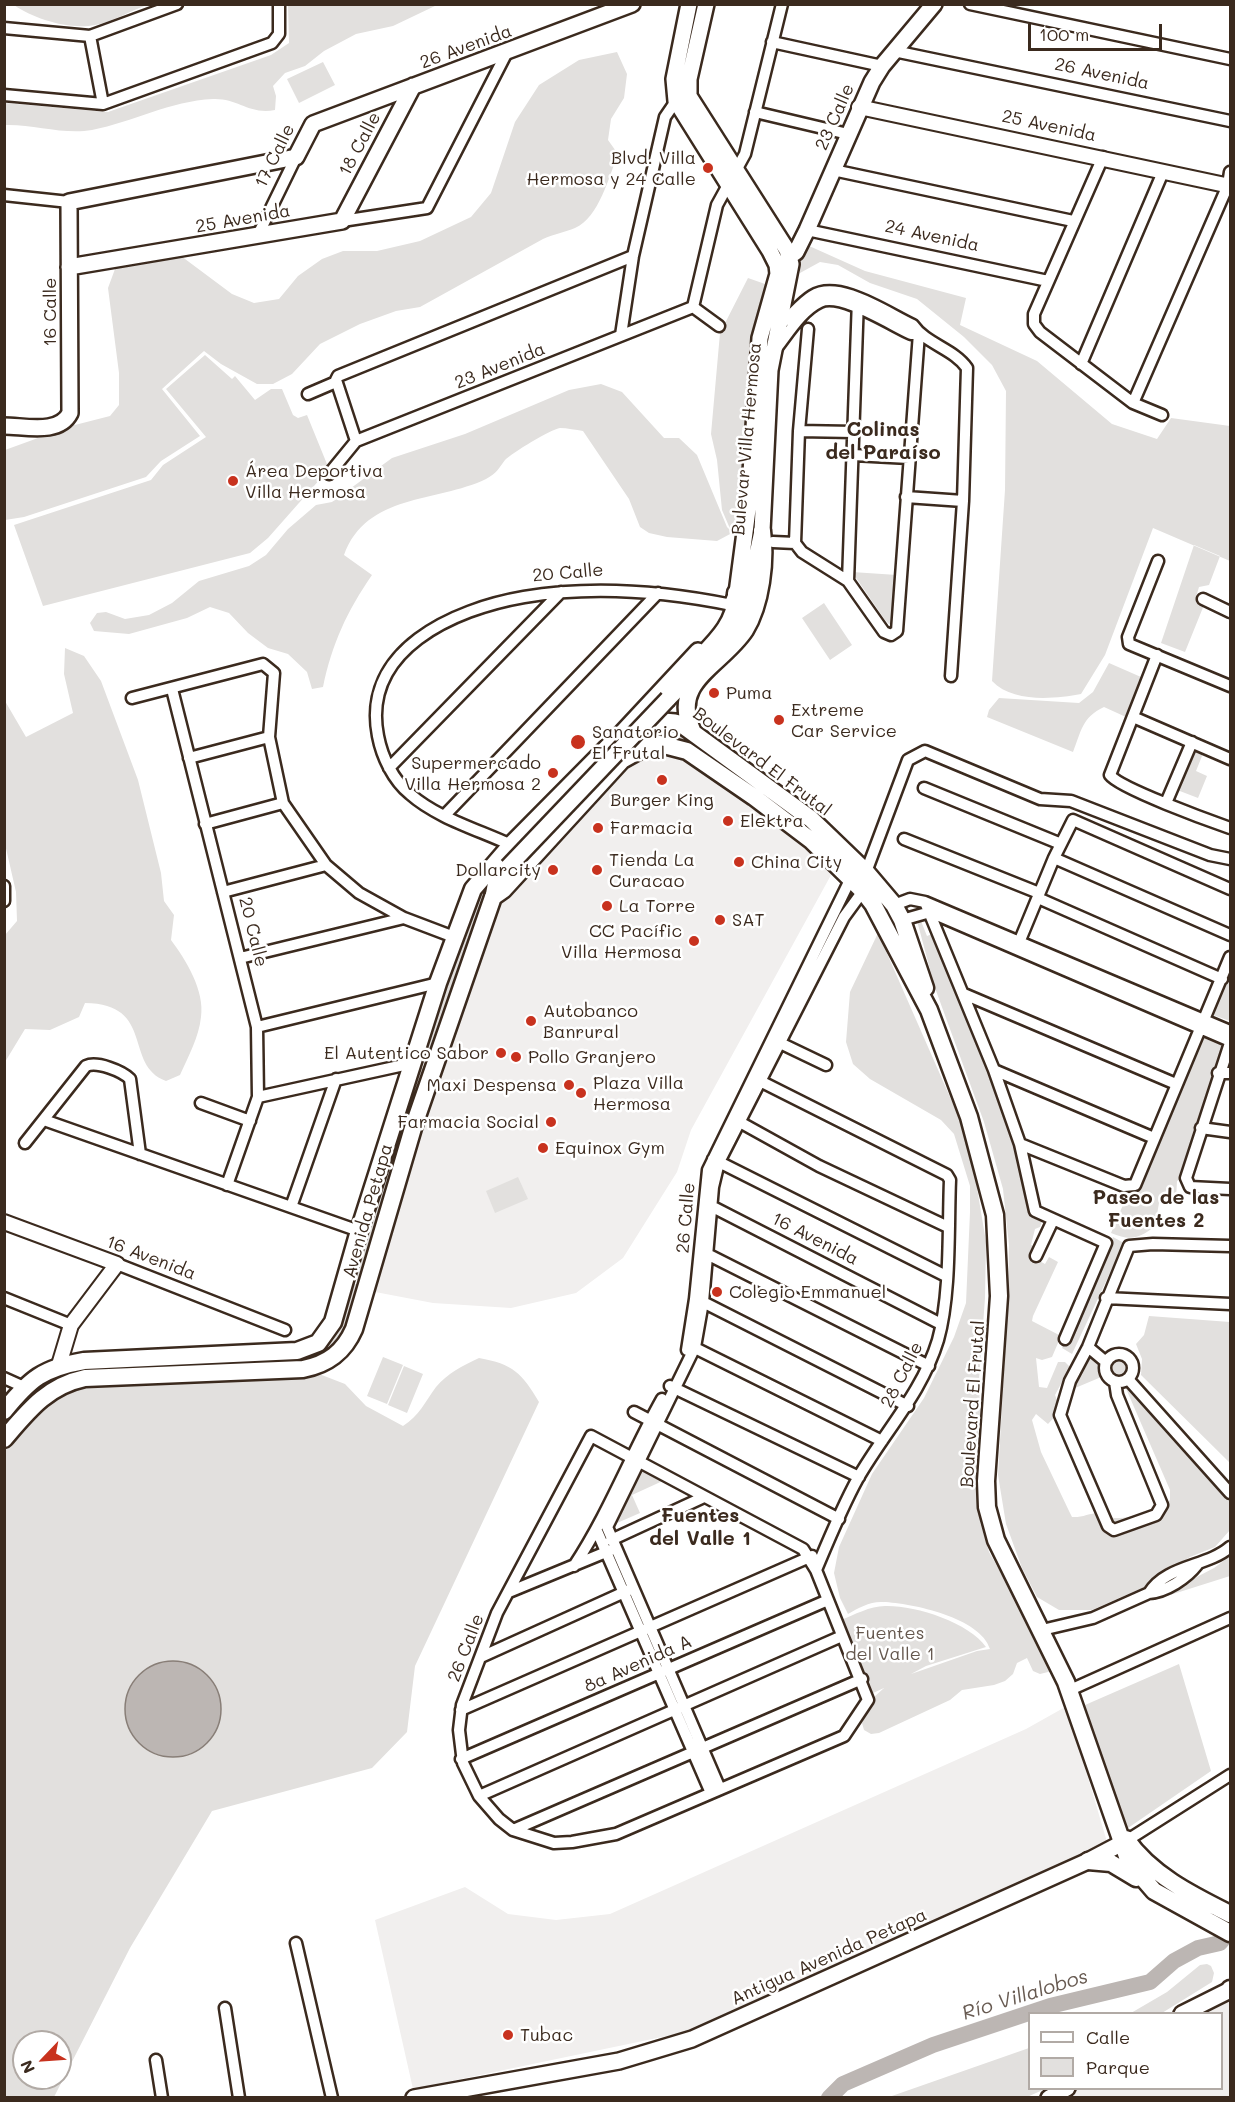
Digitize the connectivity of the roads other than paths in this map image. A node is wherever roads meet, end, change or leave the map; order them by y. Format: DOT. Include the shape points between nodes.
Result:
graph roads {
  1 [pos="177,4"];
  2 [pos="279,4"];
  3 [pos="632,4"];
  4 [pos="689,4"];
  5 [pos="706,4"];
  6 [pos="782,4"];
  7 [pos="970,4"];
  8 [pos="929,5"];
  9 [pos="4,28"];
  10 [pos="90,36"];
  11 [pos="772,42"];
  12 [pos="894,51"];
  13 [pos="506,54"];
  14 [pos="1230,59"];
  15 [pos="882,66"];
  16 [pos="413,86"];
  17 [pos="4,95"];
  18 [pos="682,99"];
  19 [pos="103,104"];
  20 [pos="859,107"];
  21 [pos="755,112"];
  22 [pos="1230,121"];
  23 [pos="313,124"];
  24 [pos="848,134"];
  25 [pos="296,157"];
  26 [pos="1103,158"];
  27 [pos="833,170"];
  28 [pos="737,172"];
  29 [pos="1163,172"];
  30 [pos="1229,181"];
  31 [pos="726,185"];
  32 [pos="4,195"];
  33 [pos="69,202"];
  34 [pos="342,221"];
  35 [pos="1073,221"];
  36 [pos="807,230"];
  37 [pos="257,237"];
  38 [pos="633,256"];
  39 [pos="789,257"];
  40 [pos="69,267"];
  41 [pos="1048,281"];
  42 [pos="858,304"];
  43 [pos="693,306"];
  44 [pos="719,326"];
  45 [pos="777,327"];
  46 [pos="808,329"];
  47 [pos="919,333"];
  48 [pos="621,335"];
  49 [pos="773,352"];
  50 [pos="1081,364"];
  51 [pos="337,379"];
  52 [pos="308,394"];
  53 [pos="1133,403"];
  54 [pos="1162,415"];
  55 [pos="4,426"];
  56 [pos="799,431"];
  57 [pos="854,432"];
  58 [pos="356,441"];
  59 [pos="853,455"];
  60 [pos="909,458"];
  61 [pos="329,474"];
  62 [pos="906,497"];
  63 [pos="963,501"];
  64 [pos="765,537"];
  65 [pos="795,543"];
  66 [pos="1158,561"];
  67 [pos="848,581"];
  68 [pos="561,592"];
  69 [pos="658,593"];
  70 [pos="734,599"];
  71 [pos="1203,599"];
  72 [pos="1230,612"];
  73 [pos="1157,655"];
  74 [pos="693,665"];
  75 [pos="951,676"];
  76 [pos="1230,686"];
  77 [pos="172,689"];
  78 [pos="132,698"];
  79 [pos="1133,717"];
  80 [pos="675,722"];
  81 [pos="692,730"];
  82 [pos="269,737"];
  83 [pos="621,738"];
  84 [pos="1192,742"];
  85 [pos="670,745"];
  86 [pos="638,750"];
  87 [pos="189,758"];
  88 [pos="1230,759"];
  89 [pos="389,768"];
  90 [pos="924,788"];
  91 [pos="283,803"];
  92 [pos="1166,803"];
  93 [pos="446,815"];
  94 [pos="800,821"];
  95 [pos="205,824"];
  96 [pos="1230,828"];
  97 [pos="904,839"];
  98 [pos="1061,844"];
  99 [pos="511,845"];
  100 [pos="825,852"];
  101 [pos="1054,858"];
  102 [pos="1230,860"];
  103 [pos="326,865"];
  104 [pos="859,875"];
  105 [pos="4,886"];
  106 [pos="1230,889"];
  107 [pos="223,892"];
  108 [pos="1038,896"];
  109 [pos="493,897"];
  110 [pos="868,897"];
  111 [pos="4,901"];
  112 [pos="927,907"];
  113 [pos="898,913"];
  114 [pos="404,918"];
  115 [pos="1230,935"];
  116 [pos="454,937"];
  117 [pos="1018,945"];
  118 [pos="1230,957"];
  119 [pos="240,958"];
  120 [pos="1222,979"];
  121 [pos="438,983"];
  122 [pos="964,994"];
  123 [pos="929,1010"];
  124 [pos="1201,1024"];
  125 [pos="257,1028"];
  126 [pos="1230,1031"];
  127 [pos="777,1042"];
  128 [pos="1230,1042"];
  129 [pos="414,1063"];
  130 [pos="826,1065"];
  131 [pos="433,1068"];
  132 [pos="994,1070"];
  133 [pos="1230,1073"];
  134 [pos="1218,1074"];
  135 [pos="336,1079"];
  136 [pos="757,1079"];
  137 [pos="1176,1084"];
  138 [pos="258,1097"];
  139 [pos="201,1102"];
  140 [pos="44,1120"];
  141 [pos="737,1120"];
  142 [pos="250,1121"];
  143 [pos="1201,1128"];
  144 [pos="1230,1132"];
  145 [pos="1154,1138"];
  146 [pos="25,1143"];
  147 [pos="1020,1144"];
  148 [pos="140,1154"];
  149 [pos="716,1161"];
  150 [pos="227,1185"];
  151 [pos="1230,1189"];
  152 [pos="708,1204"];
  153 [pos="291,1207"];
  154 [pos="1053,1220"];
  155 [pos="4,1222"];
  156 [pos="948,1227"];
  157 [pos="359,1231"];
  158 [pos="1230,1246"];
  159 [pos="704,1252"];
  160 [pos="1036,1256"];
  161 [pos="117,1264"];
  162 [pos="946,1276"];
  163 [pos="4,1298"];
  164 [pos="1106,1298"];
  165 [pos="699,1300"];
  166 [pos="1230,1304"];
  167 [pos="941,1324"];
  168 [pos="71,1325"];
  169 [pos="285,1330"];
  170 [pos="1065,1339"];
  171 [pos="692,1346"];
  172 [pos="1088,1347"];
  173 [pos="245,1354"];
  174 [pos="1107,1362"];
  175 [pos="59,1365"];
  176 [pos="929,1366"];
  177 [pos="246,1371"];
  178 [pos="4,1378"];
  179 [pos="1128,1379"];
  180 [pos="1115,1382"];
  181 [pos="24,1387"];
  182 [pos="672,1387"];
  183 [pos="908,1406"];
  184 [pos="4,1411"];
  185 [pos="634,1412"];
  186 [pos="653,1422"];
  187 [pos="4,1439"];
  188 [pos="882,1442"];
  189 [pos="634,1459"];
  190 [pos="859,1478"];
  191 [pos="1230,1493"];
  192 [pos="704,1497"];
  193 [pos="839,1519"];
  194 [pos="597,1531"];
  195 [pos="610,1547"];
  196 [pos="1230,1547"];
  197 [pos="808,1556"];
  198 [pos="822,1557"];
  199 [pos="574,1566"];
  200 [pos="816,1570"];
  201 [pos="628,1590"];
  202 [pos="508,1592"];
  203 [pos="828,1600"];
  204 [pos="1230,1618"];
  205 [pos="645,1629"];
  206 [pos="1042,1630"];
  207 [pos="842,1636"];
  208 [pos="481,1657"];
  209 [pos="663,1671"];
  210 [pos="862,1679"];
  211 [pos="1070,1690"];
  212 [pos="680,1709"];
  213 [pos="461,1710"];
  214 [pos="698,1748"];
  215 [pos="461,1759"];
  216 [pos="1230,1775"];
  217 [pos="715,1791"];
  218 [pos="479,1796"];
  219 [pos="513,1830"];
  220 [pos="1124,1842"];
  221 [pos="1089,1861"];
  222 [pos="1154,1891"];
  223 [pos="1203,1910"];
  224 [pos="1230,1914"];
  225 [pos="1230,1933"];
  226 [pos="296,1943"];
  227 [pos="1230,1990"];
  228 [pos="225,2008"];
  229 [pos="1184,2012"];
  230 [pos="156,2060"];
  231 [pos="1063,2090"];
  232 [pos="162,2097"];
  233 [pos="239,2097"];
  234 [pos="332,2097"];
  235 [pos="414,2097"];
  236 [pos="1049,2097"];
  1 -- 10 [label="street"];
  2 -- 19 [label="street" via="276,39"];
  3 -- 13 [label="main road, 26 Avenida"];
  4 -- 18 [label="main road" via="674,79"];
  5 -- 18 [label="main road"];
  6 -- 11 [label="street"];
  7 -- 14 [label="street"];
  8 -- 12 [label="main road, 23 Calle"];
  9 -- 10 [label="street"];
  10 -- 19 [label="street"];
  11 -- 15 [label="street"];
  11 -- 21 [label="street"];
  12 -- 15 [label="main road, 23 Calle"];
  12 -- 22 [label="street, 26 Avenida"];
  13 -- 16 [label="main road, 26 Avenida"];
  13 -- 34 [label="street, 25 Avenida" via="428,206 423,210"];
  15 -- 20 [label="main road, 23 Calle"];
  16 -- 23 [label="main road, 26 Avenida"];
  16 -- 34 [label="main road, 18 Calle"];
  17 -- 19 [label="street"];
  18 -- 28 [label="main road"];
  18 -- 31 [label="main road, Bulevar Villa Hermosa"];
  18 -- 38 [label="street" via="665,117"];
  20 -- 24 [label="main road, 23 Calle"];
  20 -- 26 [label="street, 25 Avenida"];
  21 -- 24 [label="street"];
  21 -- 28 [label="street"];
  23 -- 25 [label="main road, 17 Calle"];
  24 -- 27 [label="main road, 23 Calle"];
  25 -- 33 [label="main road"];
  25 -- 37 [label="street, 17 Calle"];
  26 -- 29 [label="street, 25 Avenida"];
  26 -- 35 [label="street"];
  27 -- 35 [label="street"];
  27 -- 36 [label="main road, 23 Calle"];
  28 -- 31 [label="street"];
  28 -- 39 [label="main road"];
  29 -- 30 [label="street, 25 Avenida"];
  29 -- 50 [label="street"];
  30 -- 53 [label="street"];
  31 -- 43 [label="street" via="714,213"];
  31 -- 70 [label="main road, Bulevar Villa Hermosa" via="770,251 778,270 760,338 749,502"];
  32 -- 33 [label="street"];
  33 -- 40 [label="main road, 16 Calle"];
  34 -- 37 [label="main road, 25 Avenida"];
  35 -- 41 [label="street"];
  36 -- 39 [label="main road, 23 Calle" via="796,252"];
  36 -- 41 [label="street, 24 Avenida"];
  37 -- 40 [label="main road, 25 Avenida"];
  38 -- 48 [label="street"];
  38 -- 51 [label="street"];
  39 -- 45 [label="main road, Bulevar Villa Hermosa" via="791,273"];
  40 -- 55 [label="main road, 16 Calle" via="70,413 54,427"];
  41 -- 50 [label="street" via="1034,314 1034,324"];
  42 -- 45 [label="street" via="845,292 816,294"];
  42 -- 47 [label="street" via="913,325"];
  42 -- 49 [label="street" via="821,301 804,314"];
  42 -- 57 [label="street"];
  43 -- 44 [label="street"];
  43 -- 48 [label="street, 23 Avenida"];
  45 -- 49 [label="main road, Bulevar Villa Hermosa"];
  46 -- 56 [label="street"];
  47 -- 60 [label="street"];
  47 -- 63 [label="street" via="961,361 968,371"];
  48 -- 58 [label="street, 23 Avenida"];
  49 -- 64 [label="main road, Bulevar Villa Hermosa"];
  50 -- 53 [label="street"];
  51 -- 52 [label="street"];
  51 -- 58 [label="street"];
  53 -- 54 [label="street"];
  56 -- 57 [label="street"];
  56 -- 65 [label="street"];
  57 -- 59 [label="street"];
  58 -- 61 [label="street, 23 Avenida"];
  59 -- 60 [label="street"];
  59 -- 67 [label="street"];
  60 -- 62 [label="street"];
  62 -- 63 [label="street"];
  62 -- 67 [label="street" via="899,628 894,634 888,635"];
  63 -- 75 [label="street"];
  64 -- 65 [label="street"];
  64 -- 81 [label="main road" via="752,615 734,644 687,694 685,710"];
  64 -- 109 [label="main road, Bulevar Villa Hermosa, bridge" via="746,606 735,630 508,867 495,886"];
  65 -- 67 [label="street" via="802,552"];
  66 -- 73 [label="street" via="1127,641"];
  68 -- 69 [label="street, 20 Calle" via="613,589"];
  68 -- 89 [label="street"];
  68 -- 89 [label="street, 20 Calle" via="523,597 459,616 431,630 402,652 382,680 375,698 375,722"];
  69 -- 70 [label="street, 20 Calle"];
  69 -- 93 [label="street"];
  70 -- 74 [label="main road" via="737,606 728,626"];
  70 -- 83 [label="main road, Bulevar Villa Hermosa" via="721,626"];
  71 -- 72 [label="street"];
  73 -- 76 [label="street"];
  73 -- 79 [label="street"];
  77 -- 78 [label="street"];
  77 -- 82 [label="street" via="263,664 274,673"];
  77 -- 87 [label="street, 20 Calle"];
  79 -- 84 [label="street"];
  79 -- 92 [label="street" via="1110,774"];
  80 -- 81 [label="main road, Boulevard El Frutal"];
  80 -- 83 [label="main road, Boulevard El Frutal" via="646,726"];
  80 -- 85 [label="main road" via="664,730"];
  81 -- 104 [label="main road, Boulevard El Frutal" via="811,819"];
  82 -- 87 [label="street"];
  82 -- 91 [label="street"];
  83 -- 86 [label="main road" via="636,739"];
  83 -- 99 [label="main road, Avenida Petapa"];
  84 -- 88 [label="street"];
  84 -- 92 [label="street"];
  85 -- 86 [label="main road" via="654,744"];
  85 -- 100 [label="main road, Boulevard El Frutal" via="687,751 724,776"];
  86 -- 109 [label="main road, Avenida Petapa" via="622,760"];
  87 -- 95 [label="street, 20 Calle"];
  89 -- 93 [label="street, 20 Calle" via="410,794"];
  90 -- 98 [label="street"];
  91 -- 95 [label="street"];
  91 -- 103 [label="street"];
  92 -- 96 [label="street"];
  93 -- 99 [label="street, 20 Calle"];
  94 -- 100 [label="main road"];
  95 -- 107 [label="street, 20 Calle"];
  97 -- 108 [label="street"];
  98 -- 101 [label="street"];
  98 -- 106 [label="street" via="1074,820"];
  99 -- 116 [label="main road, Avenida Petapa" via="477,884"];
  100 -- 104 [label="main road, Boulevard El Frutal"];
  101 -- 108 [label="street"];
  101 -- 115 [label="street"];
  102 -- 104 [label="street, 26 Calle" via="1071,801 1040,799 925,751 908,760"];
  103 -- 107 [label="street"];
  103 -- 114 [label="street" via="359,893"];
  104 -- 110 [label="main road, Boulevard El Frutal"];
  104 -- 113 [label="main road, Boulevard El Frutal"];
  104 -- 127 [label="street, 26 Calle"];
  105 -- 111 [label="street"];
  107 -- 119 [label="street, 20 Calle"];
  108 -- 117 [label="street"];
  108 -- 120 [label="street"];
  109 -- 131 [label="main road, Avenida Petapa"];
  110 -- 113 [label="main road" via="893,920"];
  110 -- 123 [label="main road, Boulevard El Frutal"];
  110 -- 127 [label="street, 26 Calle" via="844,917"];
  112 -- 113 [label="street"];
  112 -- 113 [label="street" via="910,899"];
  112 -- 117 [label="street"];
  112 -- 122 [label="street"];
  113 -- 123 [label="main road, Boulevard El Frutal" via="925,985"];
  114 -- 116 [label="street"];
  114 -- 119 [label="street"];
  116 -- 121 [label="main road, Avenida Petapa"];
  117 -- 124 [label="street"];
  118 -- 120 [label="street"];
  119 -- 125 [label="street, 20 Calle"];
  120 -- 124 [label="street"];
  121 -- 125 [label="street"];
  121 -- 129 [label="main road, Avenida Petapa"];
  122 -- 132 [label="street"];
  122 -- 137 [label="street"];
  123 -- 206 [label="main road, Boulevard El Frutal" via="969,1118 996,1223 999,1296 987,1450 987,1507 1001,1553"];
  124 -- 126 [label="street"];
  124 -- 128 [label="street"];
  124 -- 137 [label="street"];
  125 -- 138 [label="street, 20 Calle"];
  127 -- 130 [label="street"];
  127 -- 136 [label="street, 26 Calle"];
  128 -- 134 [label="street"];
  129 -- 131 [label="main road"];
  129 -- 135 [label="street"];
  129 -- 157 [label="main road, Avenida Petapa"];
  131 -- 177 [label="main road, Avenida Petapa" via="348,1341 334,1357 321,1364 303,1369"];
  132 -- 145 [label="street"];
  132 -- 147 [label="street"];
  133 -- 134 [label="street"];
  134 -- 143 [label="street"];
  135 -- 138 [label="street"];
  135 -- 153 [label="street"];
  136 -- 141 [label="street, 26 Calle"];
  136 -- 156 [label="street, 28 Calle" via="947,1176"];
  137 -- 145 [label="street"];
  138 -- 142 [label="street, 20 Calle"];
  139 -- 142 [label="street"];
  140 -- 146 [label="street"];
  140 -- 148 [label="street"];
  140 -- 148 [label="street" via="86,1066 125,1074 130,1079"];
  141 -- 149 [label="street, 26 Calle"];
  141 -- 156 [label="street" via="819,1166"];
  142 -- 150 [label="street, 20 Calle"];
  143 -- 144 [label="street"];
  143 -- 151 [label="street" via="1186,1181 1197,1189"];
  145 -- 147 [label="street" via="1136,1184 1131,1187"];
  147 -- 154 [label="street" via="1034,1210"];
  148 -- 150 [label="street"];
  149 -- 152 [label="street, 26 Calle"];
  149 -- 162 [label="street"];
  150 -- 153 [label="street"];
  152 -- 159 [label="street, 26 Calle"];
  152 -- 167 [label="street, 16 Avenida"];
  153 -- 157 [label="street"];
  154 -- 160 [label="street"];
  154 -- 170 [label="street" via="1107,1244"];
  155 -- 161 [label="street, 16 Avenida"];
  156 -- 162 [label="street, 28 Calle"];
  157 -- 173 [label="main road, Avenida Petapa" via="333,1322 322,1339 297,1352"];
  158 -- 164 [label="street" via="1129,1246"];
  159 -- 165 [label="street, 26 Calle"];
  159 -- 176 [label="street"];
  161 -- 168 [label="street"];
  161 -- 169 [label="street, 16 Avenida"];
  162 -- 167 [label="street, 28 Calle"];
  163 -- 168 [label="street"];
  164 -- 166 [label="street"];
  164 -- 172 [label="street"];
  165 -- 171 [label="street, 26 Calle"];
  165 -- 183 [label="street"];
  167 -- 176 [label="street, 28 Calle"];
  168 -- 175 [label="street"];
  171 -- 182 [label="street, 26 Calle"];
  171 -- 188 [label="street"];
  172 -- 174 [label="street"];
  172 -- 180 [label="street" via="1070,1381 1060,1415 1108,1526 1114,1530 1156,1515 1162,1508"];
  173 -- 175 [label="main road, Avenida Petapa"];
  173 -- 177 [label="main road"];
  174 -- 179 [label="street" via="1117,1355 1129,1359 1132,1371"];
  174 -- 180 [label="street" via="1106,1374"];
  175 -- 181 [label="main road, Avenida Petapa"];
  176 -- 183 [label="street, 28 Calle"];
  177 -- 187 [label="main road, Avenida Petapa" via="68,1382 36,1402"];
  178 -- 181 [label="street"];
  179 -- 180 [label="street"];
  179 -- 191 [label="street"];
  181 -- 184 [label="main road, Avenida Petapa"];
  182 -- 186 [label="street, 26 Calle"];
  182 -- 190 [label="street"];
  183 -- 188 [label="street, 28 Calle"];
  185 -- 186 [label="street"];
  186 -- 189 [label="street, 26 Calle"];
  186 -- 193 [label="street"];
  188 -- 190 [label="street, 28 Calle"];
  189 -- 192 [label="street"];
  189 -- 194 [label="street, 26 Calle"];
  189 -- 195 [label="street, 26 Calle" via="608,1524"];
  189 -- 202 [label="street, 26 Calle" via="591,1436"];
  190 -- 193 [label="street, 28 Calle"];
  192 -- 195 [label="street"];
  192 -- 197 [label="street" via="796,1545"];
  193 -- 198 [label="street, 28 Calle"];
  194 -- 195 [label="street"];
  194 -- 199 [label="street, 26 Calle"];
  195 -- 199 [label="street"];
  195 -- 201 [label="street"];
  196 -- 206 [label="street" via="1170,1576 1149,1593 1094,1618"];
  197 -- 198 [label="street"];
  197 -- 200 [label="street"];
  197 -- 205 [label="street"];
  198 -- 200 [label="street, 28 Calle"];
  199 -- 202 [label="street"];
  200 -- 203 [label="street"];
  201 -- 205 [label="street"];
  201 -- 208 [label="street"];
  202 -- 208 [label="street, 26 Calle"];
  203 -- 207 [label="street"];
  203 -- 209 [label="street, 8a Avenida A"];
  204 -- 211 [label="street"];
  205 -- 209 [label="street"];
  205 -- 213 [label="street"];
  206 -- 211 [label="main road, Boulevard El Frutal"];
  207 -- 210 [label="street"];
  207 -- 212 [label="street"];
  208 -- 213 [label="street, 26 Calle"];
  209 -- 212 [label="street"];
  209 -- 215 [label="street, 8a Avenida A"];
  210 -- 214 [label="street"];
  210 -- 217 [label="street" via="868,1700 848,1733"];
  211 -- 220 [label="main road, Boulevard El Frutal"];
  212 -- 214 [label="street"];
  212 -- 218 [label="street"];
  213 -- 215 [label="street, 26 Calle"];
  214 -- 217 [label="street"];
  214 -- 219 [label="street"];
  215 -- 218 [label="street, 26 Calle"];
  216 -- 220 [label="street, Antigua Avenida Petapa"];
  217 -- 219 [label="street" via="616,1834 554,1843"];
  218 -- 219 [label="street, 26 Calle"];
  220 -- 221 [label="main road, Antigua Avenida Petapa"];
  220 -- 222 [label="main road, Boulevard El Frutal" via="1134,1869"];
  220 -- 223 [label="main road, Boulevard El Frutal"];
  221 -- 222 [label="main road" via="1123,1869"];
  221 -- 235 [label="main road, Antigua Avenida Petapa" via="692,2039 619,2061"];
  222 -- 223 [label="main road, Boulevard El Frutal"];
  223 -- 224 [label="main road, Boulevard El Frutal"];
  223 -- 225 [label="main road"];
  226 -- 234 [label="street"];
  227 -- 229 [label="main road"];
  228 -- 233 [label="street"];
  230 -- 232 [label="street"];
  231 -- 236 [label="main road"];
}
